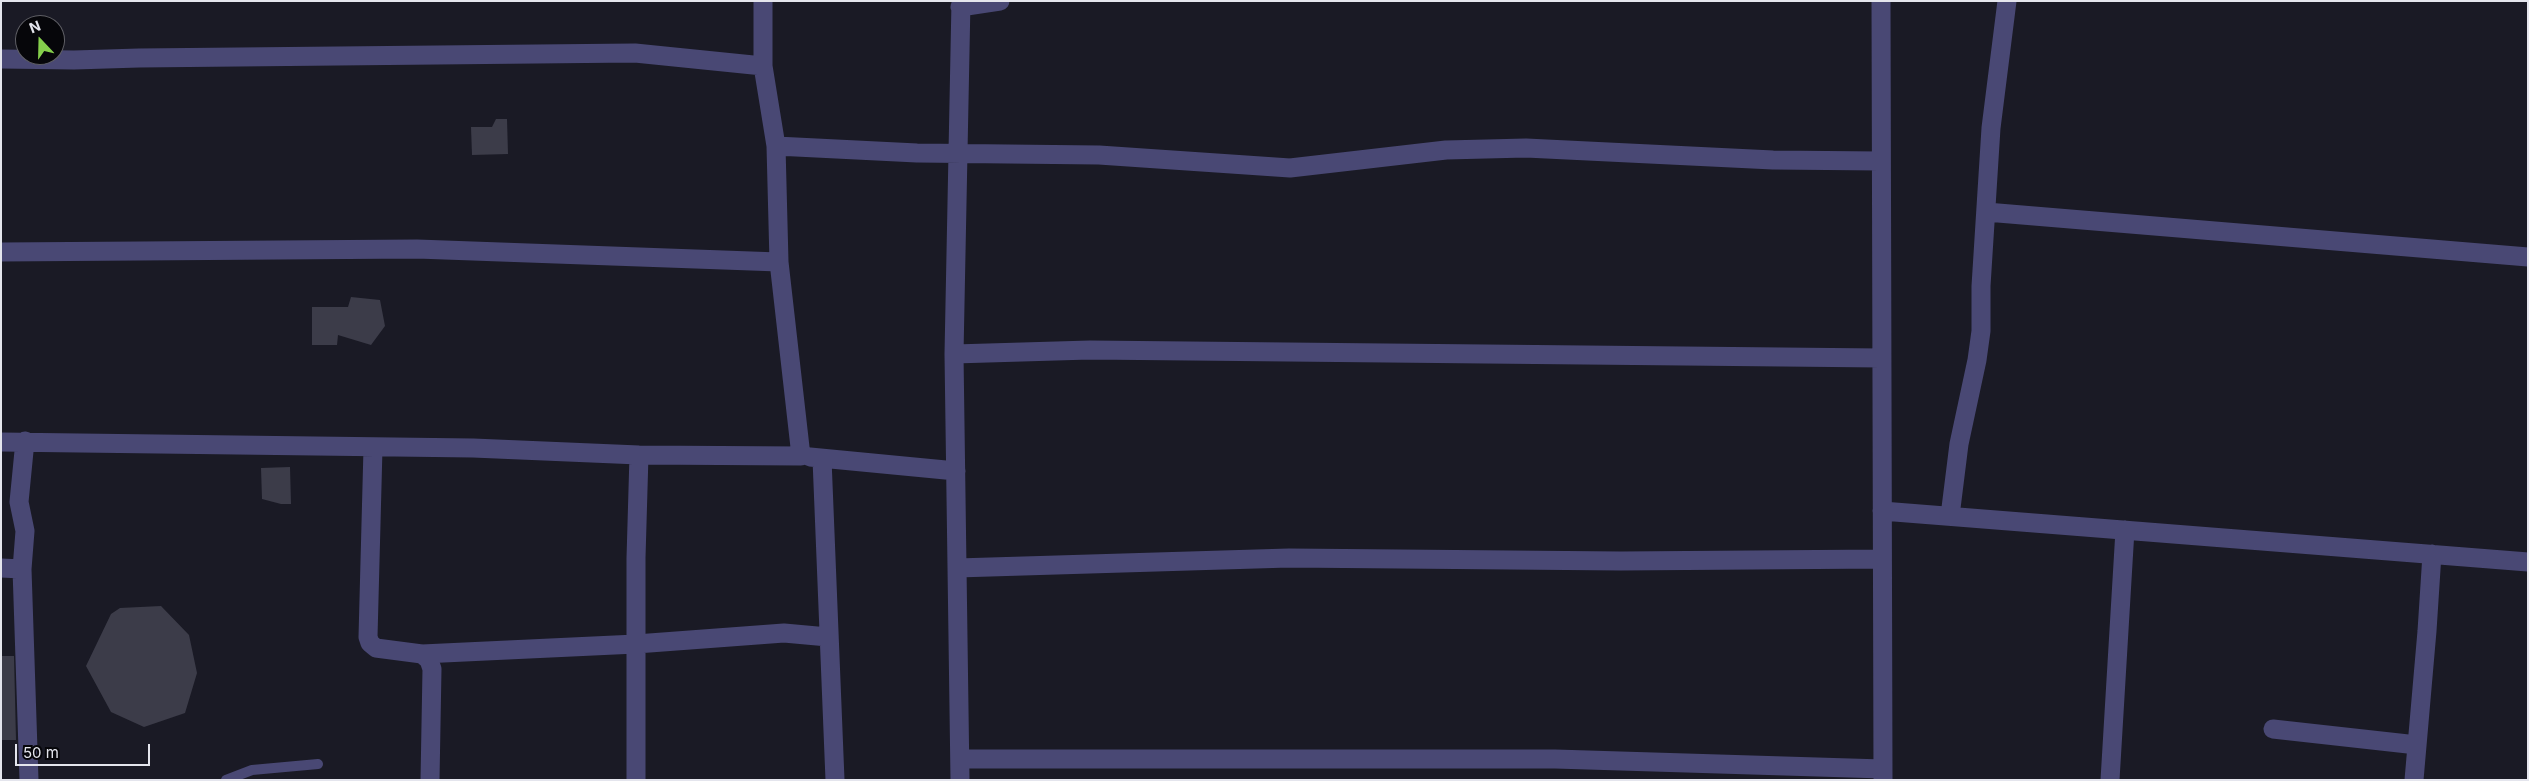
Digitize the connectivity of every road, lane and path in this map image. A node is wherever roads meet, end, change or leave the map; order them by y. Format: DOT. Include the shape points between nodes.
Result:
graph roads {
  1 [pos="763,1"];
  2 [pos="1000,1"];
  3 [pos="1881,1"];
  4 [pos="2007,1"];
  5 [pos="960,4"];
  6 [pos="1,59"];
  7 [pos="764,66"];
  8 [pos="776,146"];
  9 [pos="958,153"];
  10 [pos="1880,161"];
  11 [pos="1986,212"];
  12 [pos="1,252"];
  13 [pos="2528,257"];
  14 [pos="779,262"];
  15 [pos="954,354"];
  16 [pos="1881,358"];
  17 [pos="25,441"];
  18 [pos="1,442"];
  19 [pos="373,448"];
  20 [pos="639,455"];
  21 [pos="801,456"];
  22 [pos="822,459"];
  23 [pos="956,470"];
  24 [pos="1882,511"];
  25 [pos="1950,516"];
  26 [pos="2126,530"];
  27 [pos="2432,554"];
  28 [pos="1882,558"];
  29 [pos="2528,562"];
  30 [pos="1,568"];
  31 [pos="957,568"];
  32 [pos="22,569"];
  33 [pos="828,637"];
  34 [pos="636,644"];
  35 [pos="422,654"];
  36 [pos="2273,729"];
  37 [pos="2417,746"];
  38 [pos="961,759"];
  39 [pos="318,764"];
  40 [pos="1883,774"];
  41 [pos="29,780"];
  42 [pos="226,780"];
  43 [pos="430,780"];
  44 [pos="636,780"];
  45 [pos="835,780"];
  46 [pos="960,780"];
  47 [pos="2110,780"];
  48 [pos="2414,780"];
  1 -- 7 [label="street"];
  2 -- 5 [label="street"];
  3 -- 10 [label="street"];
  4 -- 11 [label="street" via="1991,128"];
  5 -- 9 [label="street"];
  6 -- 7 [label="street" via="636,53"];
  7 -- 8 [label="street"];
  8 -- 9 [label="street"];
  8 -- 14 [label="street"];
  9 -- 10 [label="street" via="1099,155 1290,168 1446,150 1526,148 1773,160"];
  9 -- 15 [label="street"];
  10 -- 16 [label="street"];
  11 -- 13 [label="street"];
  11 -- 25 [label="street" via="1980,341 1959,444"];
  12 -- 14 [label="street" via="417,249"];
  14 -- 21 [label="street"];
  15 -- 16 [label="street" via="1090,350"];
  15 -- 23 [label="street"];
  16 -- 24 [label="street"];
  17 -- 18 [label="street"];
  17 -- 19 [label="street"];
  17 -- 32 [label="street" via="19,502 25,531"];
  19 -- 20 [label="street" via="473,448"];
  19 -- 35 [label="street" via="368,637 376,648"];
  20 -- 21 [label="street"];
  20 -- 34 [label="street"];
  21 -- 22 [label="street"];
  22 -- 23 [label="street"];
  22 -- 33 [label="street"];
  23 -- 31 [label="street"];
  24 -- 25 [label="street"];
  24 -- 28 [label="street"];
  25 -- 26 [label="street"];
  26 -- 27 [label="street"];
  26 -- 47 [label="street"];
  27 -- 29 [label="street"];
  27 -- 37 [label="street"];
  28 -- 31 [label="street" via="1621,561 1289,558"];
  28 -- 40 [label="street"];
  30 -- 32 [label="street"];
  31 -- 38 [label="street"];
  32 -- 41 [label="street"];
  33 -- 34 [label="street" via="784,633"];
  33 -- 45 [label="street"];
  34 -- 35 [label="street"];
  34 -- 44 [label="street"];
  35 -- 43 [label="street" via="432,669"];
  36 -- 37 [label="street"];
  37 -- 48 [label="street"];
  38 -- 40 [label="street" via="1555,760"];
  38 -- 46 [label="street"];
  39 -- 42 [label="lane" via="252,770"];
}
